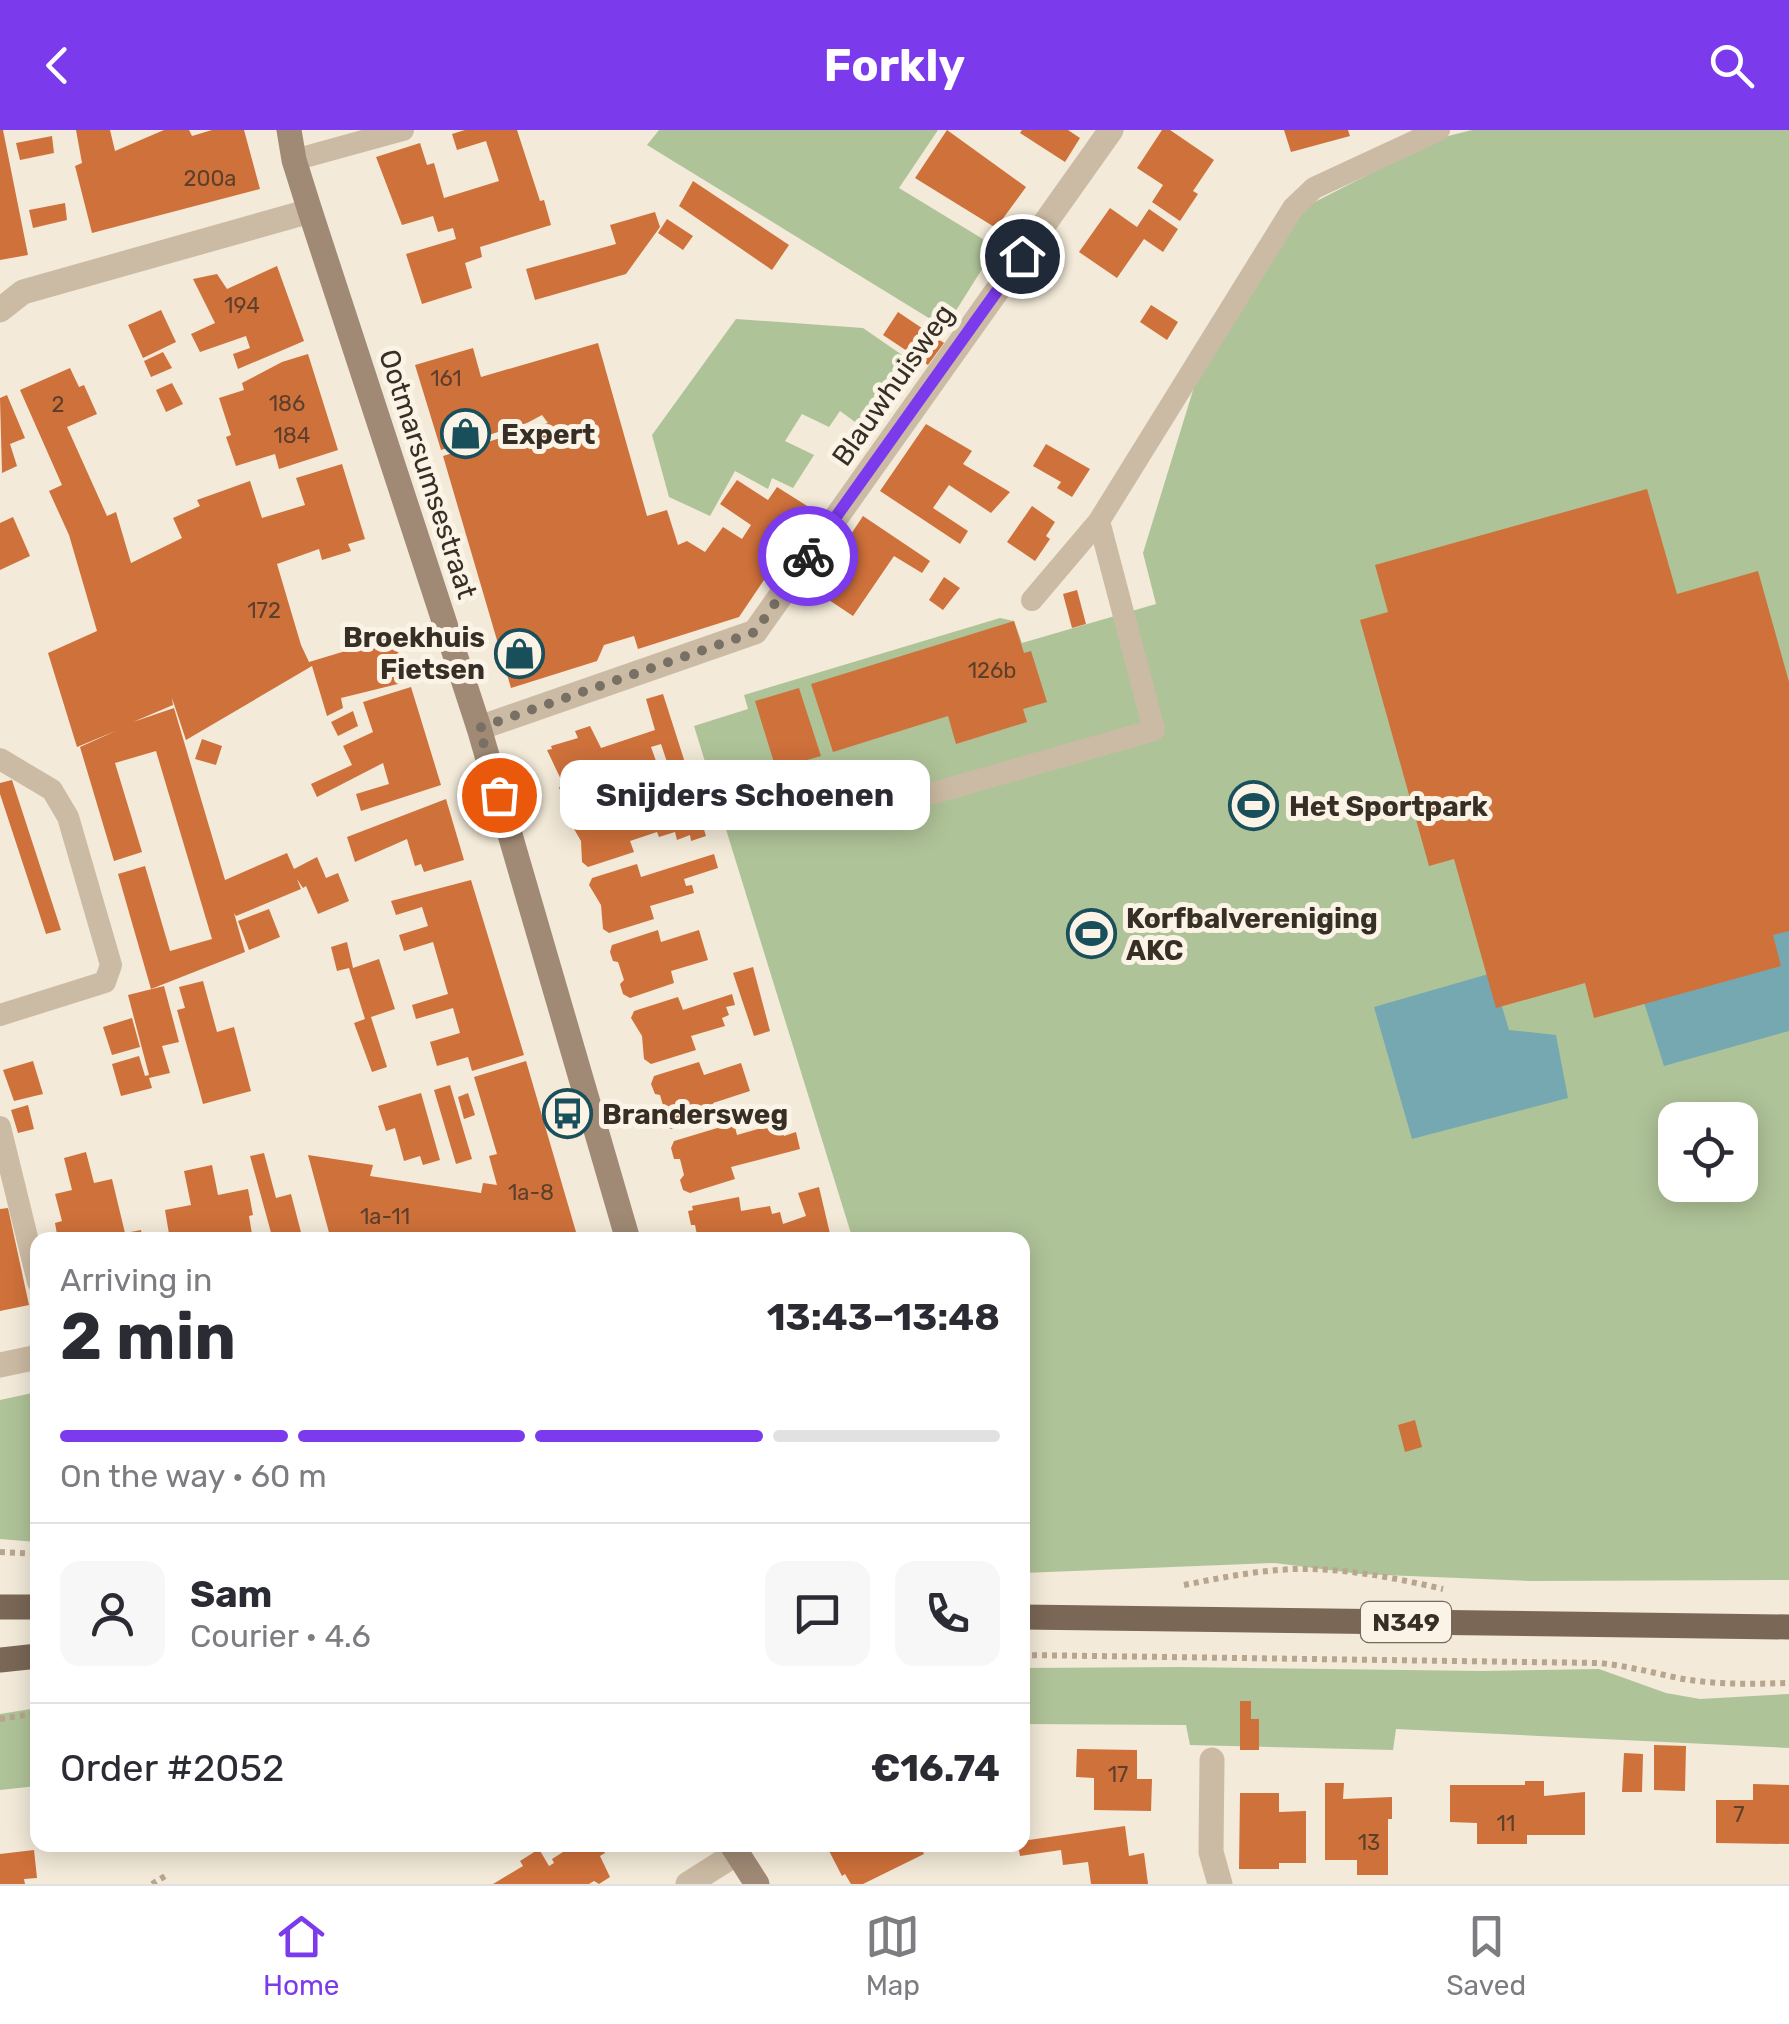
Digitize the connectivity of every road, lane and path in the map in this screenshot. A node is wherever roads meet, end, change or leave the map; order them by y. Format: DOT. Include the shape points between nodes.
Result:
graph roads {
  1 [pos="288,130"];
  2 [pos="403,130"];
  3 [pos="1111,130"];
  4 [pos="1439,130"];
  5 [pos="294,160"];
  6 [pos="310,211"];
  7 [pos="0,310"];
  8 [pos="1099,521"];
  9 [pos="1032,600"];
  10 [pos="479,728"];
  11 [pos="0,759"];
  12 [pos="902,802"];
  13 [pos="0,1015"];
  14 [pos="0,1127"];
  15 [pos="626,1232"];
  16 [pos="30,1249"];
  17 [pos="30,1359"];
  18 [pos="0,1365"];
  19 [pos="0,1552"];
  20 [pos="30,1554"];
  21 [pos="0,1606"];
  22 [pos="30,1607"];
  23 [pos="1030,1617"];
  24 [pos="1789,1627"];
  25 [pos="1030,1655"];
  26 [pos="30,1657"];
  27 [pos="0,1660"];
  28 [pos="1789,1684"];
  29 [pos="30,1714"];
  30 [pos="0,1719"];
  31 [pos="1212,1760"];
  32 [pos="723,1852"];
  33 [pos="733,1852"];
  34 [pos="166,1875"];
  35 [pos="152,1884"];
  36 [pos="688,1884"];
  37 [pos="757,1884"];
  38 [pos="1220,1884"];
  1 -- 5 [label="street, Ootmarsumsestraat"];
  2 -- 5 [label="lane"];
  3 -- 10 [label="street, Blauwhuisweg" via="755,632"];
  4 -- 8 [label="lane" via="1314,188 1293,208"];
  5 -- 6 [label="street, Ootmarsumsestraat"];
  6 -- 7 [label="street" via="23,292"];
  6 -- 10 [label="street, Ootmarsumsestraat"];
  8 -- 9 [label="lane"];
  8 -- 12 [label="lane" via="1154,730"];
  10 -- 15 [label="street, Ootmarsumsestraat"];
  11 -- 13 [label="lane" via="52,790 68,817 111,965 104,982"];
  14 -- 16 [label="lane"];
  17 -- 18 [label="street"];
  19 -- 20 [label="path"];
  21 -- 22 [label="main road"];
  23 -- 24 [label="main road, N349"];
  25 -- 28 [label="path" via="1600,1662 1680,1678"];
  26 -- 27 [label="main road"];
  29 -- 30 [label="path"];
  31 -- 38 [label="street" via="1211,1852"];
  32 -- 36 [label="street"];
  33 -- 37 [label="street"];
  34 -- 35 [label="path"];
}
